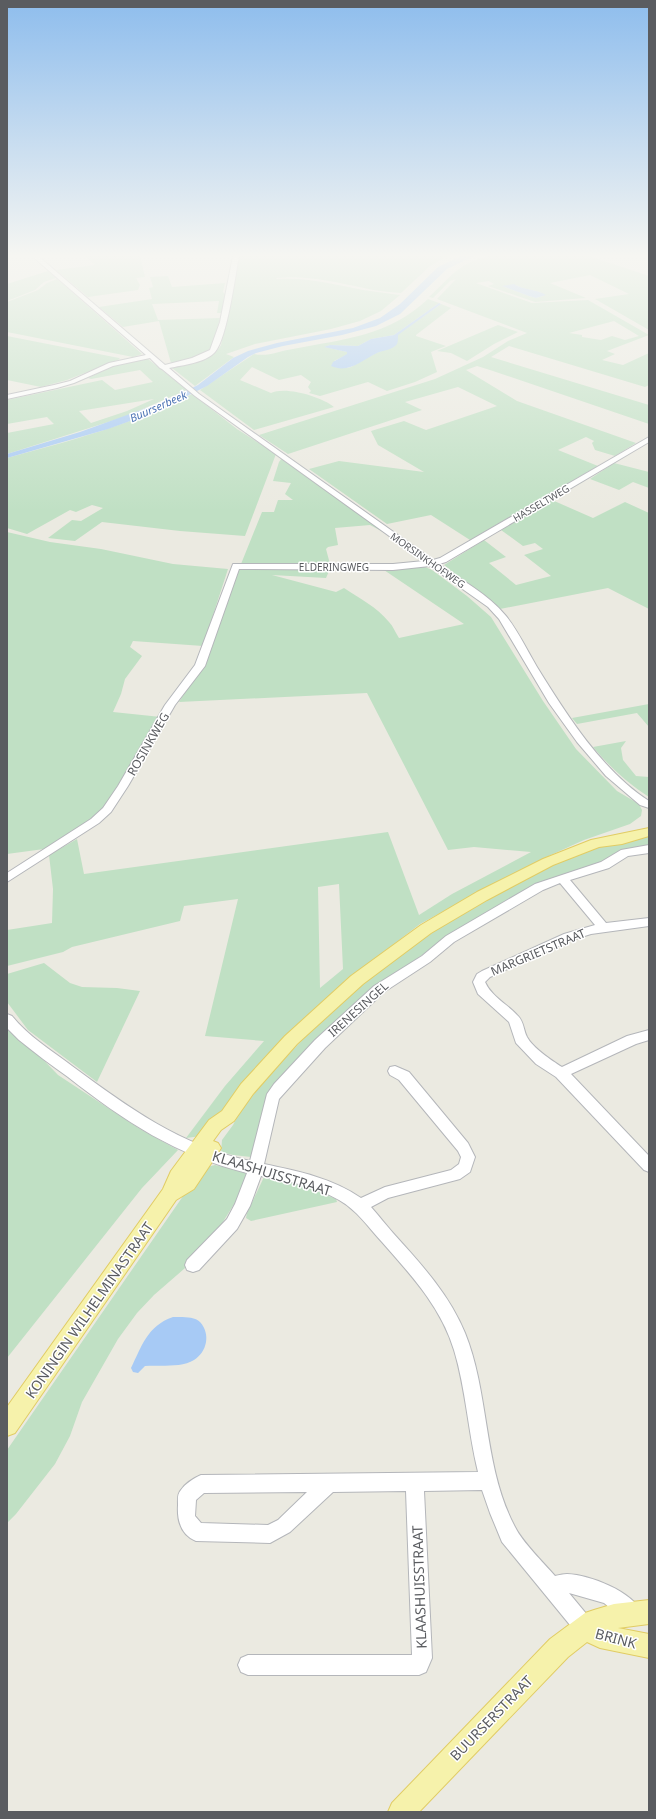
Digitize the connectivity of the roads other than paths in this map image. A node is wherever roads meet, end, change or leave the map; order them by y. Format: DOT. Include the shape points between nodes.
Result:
graph roads {
  1 [pos="132,341"];
  2 [pos="216,341"];
  3 [pos="149,356"];
  4 [pos="162,367"];
  5 [pos="7,397"];
  6 [pos="649,439"];
  7 [pos="432,563"];
  8 [pos="236,566"];
  9 [pos="647,807"];
  10 [pos="649,821"];
  11 [pos="649,832"];
  12 [pos="596,843"];
  13 [pos="649,849"];
  14 [pos="7,878"];
  15 [pos="562,878"];
  16 [pos="649,922"];
  17 [pos="603,927"];
  18 [pos="7,1019"];
  19 [pos="649,1035"];
  20 [pos="394,1071"];
  21 [pos="562,1073"];
  22 [pos="203,1152"];
  23 [pos="649,1166"];
  24 [pos="256,1169"];
  25 [pos="360,1206"];
  26 [pos="193,1265"];
  27 [pos="7,1425"];
  28 [pos="415,1481"];
  29 [pos="489,1481"];
  30 [pos="330,1482"];
  31 [pos="551,1587"];
  32 [pos="641,1612"];
  33 [pos="586,1629"];
  34 [pos="649,1646"];
  35 [pos="248,1665"];
  36 [pos="401,1812"];
  1 -- 3 [label="street, MORSINKHOFWEG"];
  2 -- 4 [label="street" via="215,347 200,357"];
  3 -- 4 [label="street, MORSINKHOFWEG"];
  3 -- 5 [label="street" via="111,364 55,387"];
  4 -- 7 [label="street, MORSINKHOFWEG" via="195,394"];
  6 -- 7 [label="street, HASSELTWEG" via="443,560"];
  7 -- 8 [label="street, ELDERINGWEG" via="393,567"];
  7 -- 9 [label="street, MORSINKHOFWEG" via="500,614 554,703 581,740 610,774"];
  8 -- 14 [label="street, ROSINKWEG" via="200,666 170,705 107,810 96,821"];
  10 -- 12 [label="main road, KONINGIN WILHELMINASTRAAT" via="605,836"];
  11 -- 12 [label="main road, KONINGIN WILHELMINASTRAAT"];
  12 -- 22 [label="main road, KONINGIN WILHELMINASTRAAT" via="548,862 482,896 426,929 357,980 291,1040 248,1089 228,1116 225,1129"];
  13 -- 15 [label="street, IRENESINGEL" via="625,853 605,865"];
  15 -- 17 [label="street"];
  15 -- 24 [label="street, IRENESINGEL" via="539,887 450,939 426,959 379,988 320,1044 272,1098"];
  16 -- 17 [label="street, MARGRIETSTRAAT"];
  17 -- 21 [label="street, MARGRIETSTRAAT" via="561,940 486,974 479,982 483,991 518,1025 521,1039 541,1060"];
  18 -- 22 [label="street, KLAASHUISSTRAAT" via="38,1049 126,1113 166,1138"];
  19 -- 21 [label="street" via="632,1040"];
  20 -- 25 [label="street" via="404,1076 463,1147 468,1157 465,1168 455,1175 385,1193"];
  21 -- 23 [label="street"];
  22 -- 24 [label="street, KLAASHUISSTRAAT"];
  22 -- 27 [label="main road, KONINGIN WILHELMINASTRAAT" via="187,1182 170,1194"];
  24 -- 25 [label="street, KLAASHUISSTRAAT" via="302,1179 329,1189"];
  24 -- 26 [label="street, IRENESINGEL" via="232,1224"];
  25 -- 29 [label="street, KLAASHUISSTRAAT" via="416,1268 451,1319 462,1350"];
  28 -- 29 [label="street"];
  28 -- 30 [label="street"];
  28 -- 35 [label="street, KLAASHUISSTRAAT" via="422,1658 419,1665"];
  29 -- 31 [label="street, KLAASHUISSTRAAT" via="496,1506 509,1535"];
  30 -- 30 [label="street" via="201,1484 187,1496 186,1519 196,1532 270,1534 284,1526"];
  31 -- 32 [label="street, BRINK" via="566,1583 582,1586 610,1595"];
  31 -- 33 [label="street, KLAASHUISSTRAAT"];
  32 -- 33 [label="main road, BRINK" via="594,1622"];
  33 -- 34 [label="main road, BRINK" via="600,1636"];
  33 -- 36 [label="main road, BUURSERSTRAAT" via="559,1648"];
}
